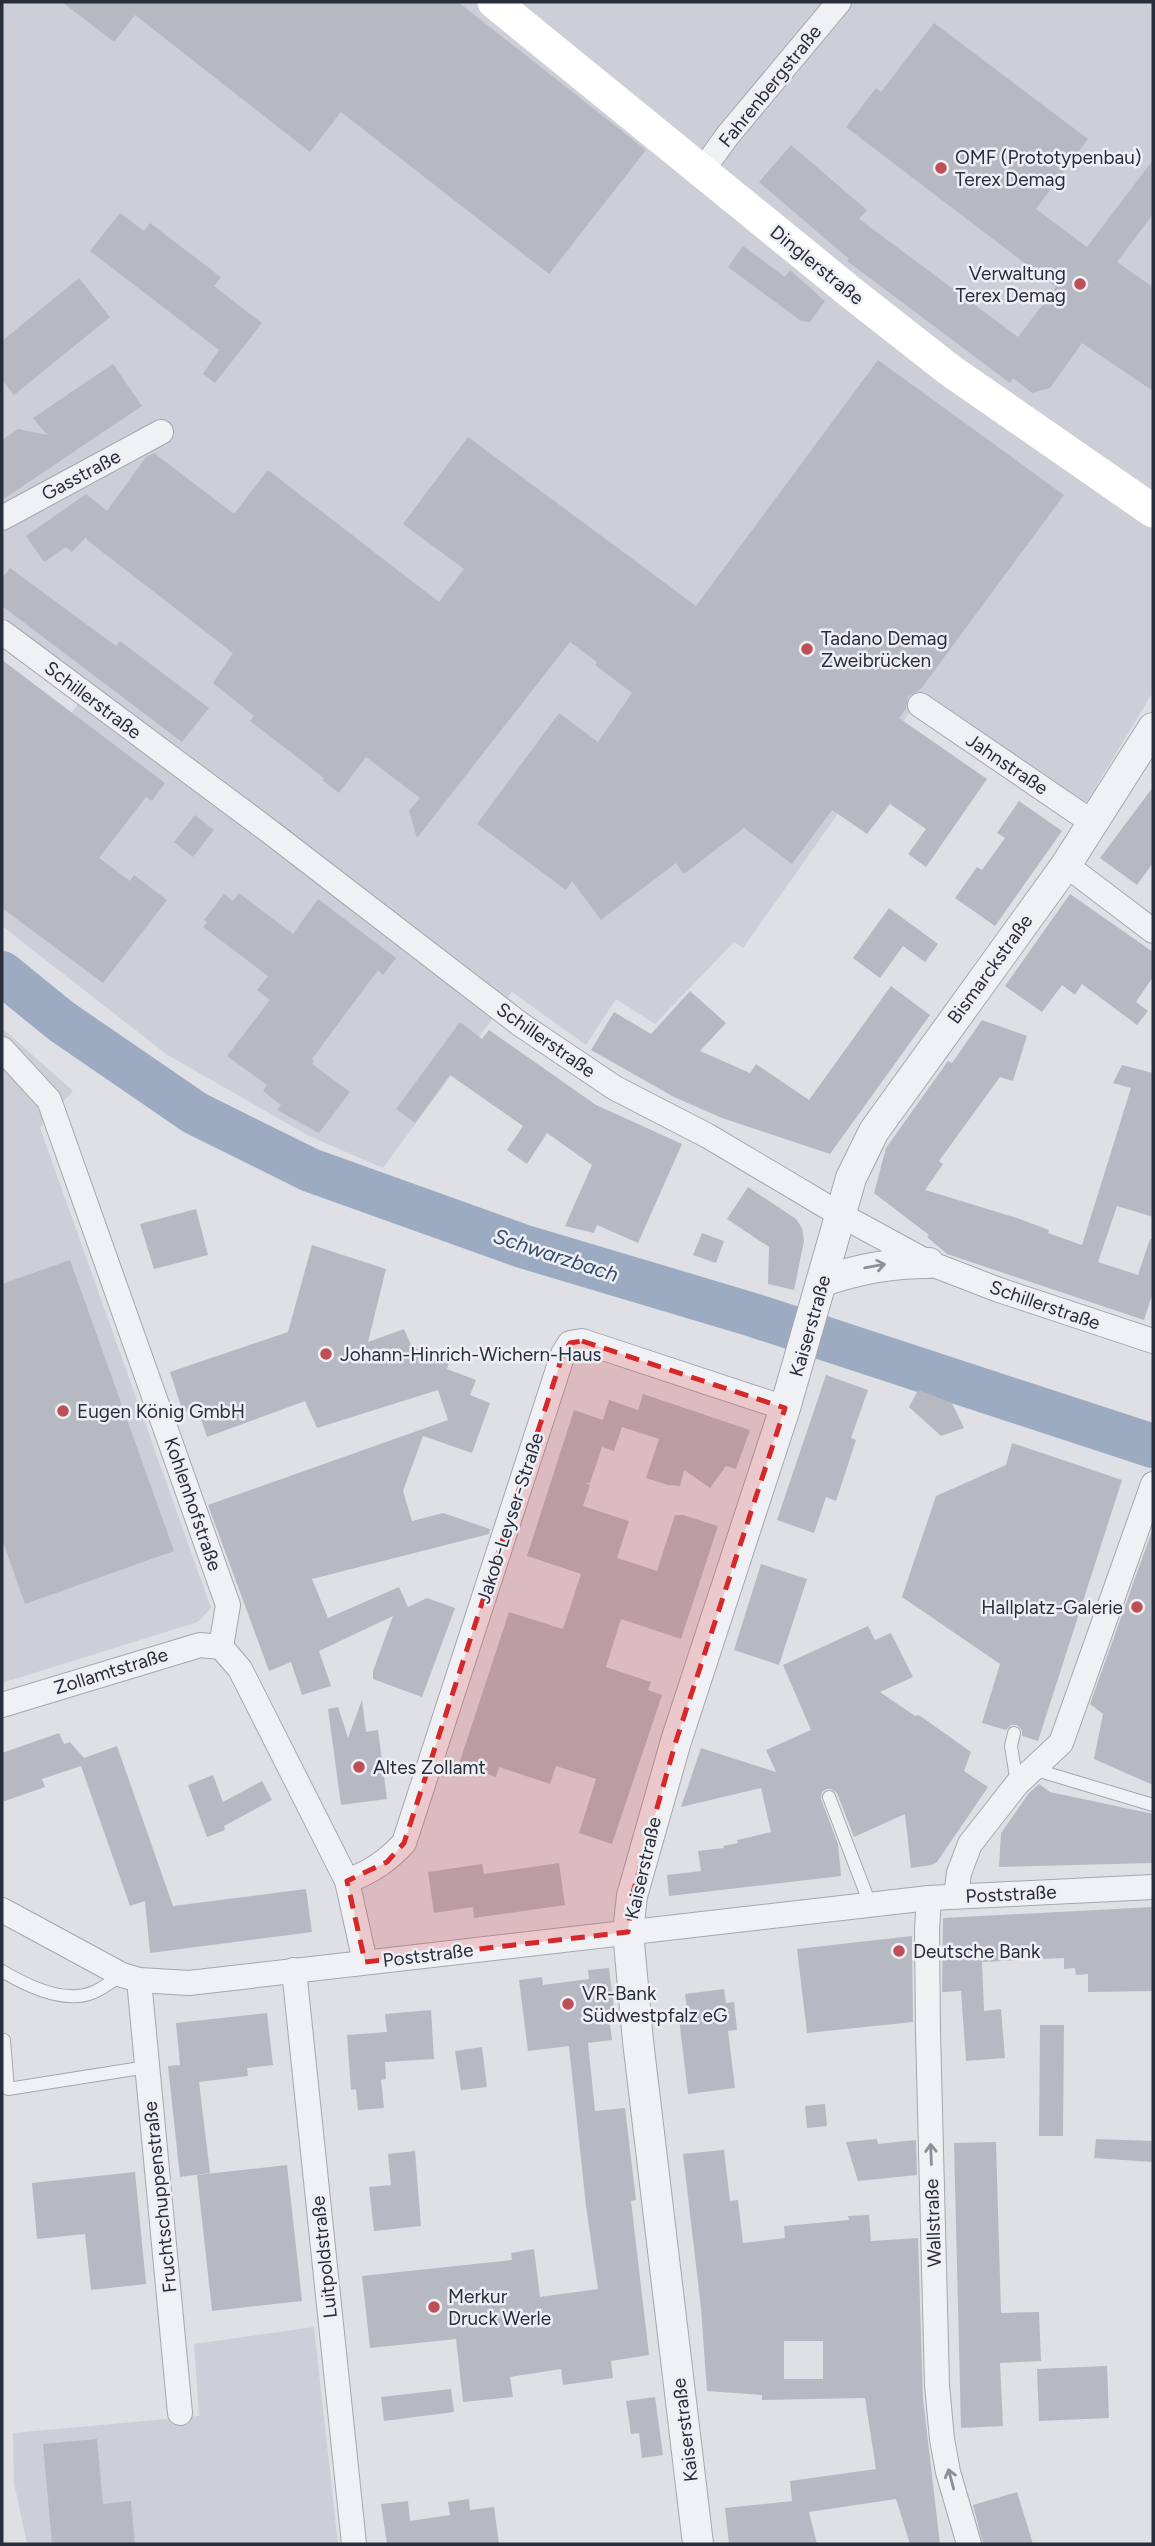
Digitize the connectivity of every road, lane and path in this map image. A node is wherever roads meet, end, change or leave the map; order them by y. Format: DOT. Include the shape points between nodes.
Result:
graph roads {
  1 [pos="494,2"];
  2 [pos="839,2"];
  3 [pos="702,171"];
  4 [pos="161,432"];
  5 [pos="1153,511"];
  6 [pos="2,518"];
  7 [pos="2,632"];
  8 [pos="920,705"];
  9 [pos="1153,728"];
  10 [pos="1093,823"];
  11 [pos="1066,864"];
  12 [pos="1153,931"];
  13 [pos="2,1049"];
  14 [pos="841,1215"];
  15 [pos="929,1263"];
  16 [pos="822,1285"];
  17 [pos="1153,1341"];
  18 [pos="785,1408"];
  19 [pos="1153,1484"];
  20 [pos="222,1647"];
  21 [pos="2,1705"];
  22 [pos="1014,1733"];
  23 [pos="1025,1777"];
  24 [pos="829,1797"];
  25 [pos="1153,1805"];
  26 [pos="347,1881"];
  27 [pos="1153,1887"];
  28 [pos="956,1896"];
  29 [pos="929,1898"];
  30 [pos="870,1904"];
  31 [pos="2,1910"];
  32 [pos="628,1932"];
  33 [pos="365,1962"];
  34 [pos="294,1970"];
  35 [pos="2,1971"];
  36 [pos="131,1977"];
  37 [pos="4,2040"];
  38 [pos="147,2067"];
  39 [pos="180,2413"];
  40 [pos="354,2544"];
  41 [pos="698,2544"];
  42 [pos="969,2544"];
  1 -- 3 [label="main road, Dinglerstraße"];
  2 -- 3 [label="street, Fahrenbergstraße"];
  3 -- 5 [label="main road, Dinglerstraße" via="951,371"];
  4 -- 6 [label="street, Gasstraße"];
  7 -- 14 [label="street, Schillerstraße" via="567,1057"];
  8 -- 10 [label="street, Jahnstraße"];
  9 -- 10 [label="street, Bismarckstraße"];
  10 -- 11 [label="street, Bismarckstraße"];
  11 -- 12 [label="street"];
  11 -- 14 [label="street, Bismarckstraße" via="874,1131 851,1178"];
  13 -- 20 [label="street, Kohlenhofstraße" via="49,1100 228,1605"];
  14 -- 15 [label="street, Schillerstraße"];
  14 -- 16 [label="street, Kaiserstraße"];
  16 -- 15 [label="street, one-way" via="874,1266"];
  15 -- 17 [label="street, Schillerstraße"];
  16 -- 18 [label="street, Kaiserstraße"];
  18 -- 26 [label="street, Jakob-Leyser-Straße" via="582,1341 570,1342 404,1843 387,1862"];
  18 -- 32 [label="street, Kaiserstraße" via="672,1754 632,1896"];
  19 -- 23 [label="street" via="1061,1743"];
  20 -- 21 [label="street, Zollamtstraße" via="200,1644"];
  20 -- 26 [label="street" via="240,1669"];
  22 -- 23 [label="lane" via="1011,1746"];
  23 -- 25 [label="lane"];
  23 -- 28 [label="street" via="970,1844 958,1873"];
  24 -- 30 [label="lane"];
  26 -- 33 [label="street"];
  27 -- 28 [label="street, Poststraße"];
  28 -- 29 [label="street, Poststraße"];
  29 -- 30 [label="street, Poststraße"];
  42 -- 29 [label="street, Wallstraße, one-way" via="948,2472 937,2385"];
  30 -- 32 [label="street, Poststraße"];
  31 -- 36 [label="street, Poststraße"];
  32 -- 33 [label="street, Poststraße"];
  32 -- 41 [label="street, Kaiserstraße"];
  33 -- 34 [label="street, Poststraße"];
  34 -- 36 [label="street, Poststraße" via="190,1983"];
  34 -- 40 [label="street, Luitpoldstraße"];
  35 -- 36 [label="lane" via="62,1996 93,1993"];
  36 -- 38 [label="street, Fruchtschuppenstraße"];
  37 -- 38 [label="lane" via="8,2089"];
  38 -- 39 [label="street, Fruchtschuppenstraße"];
}
